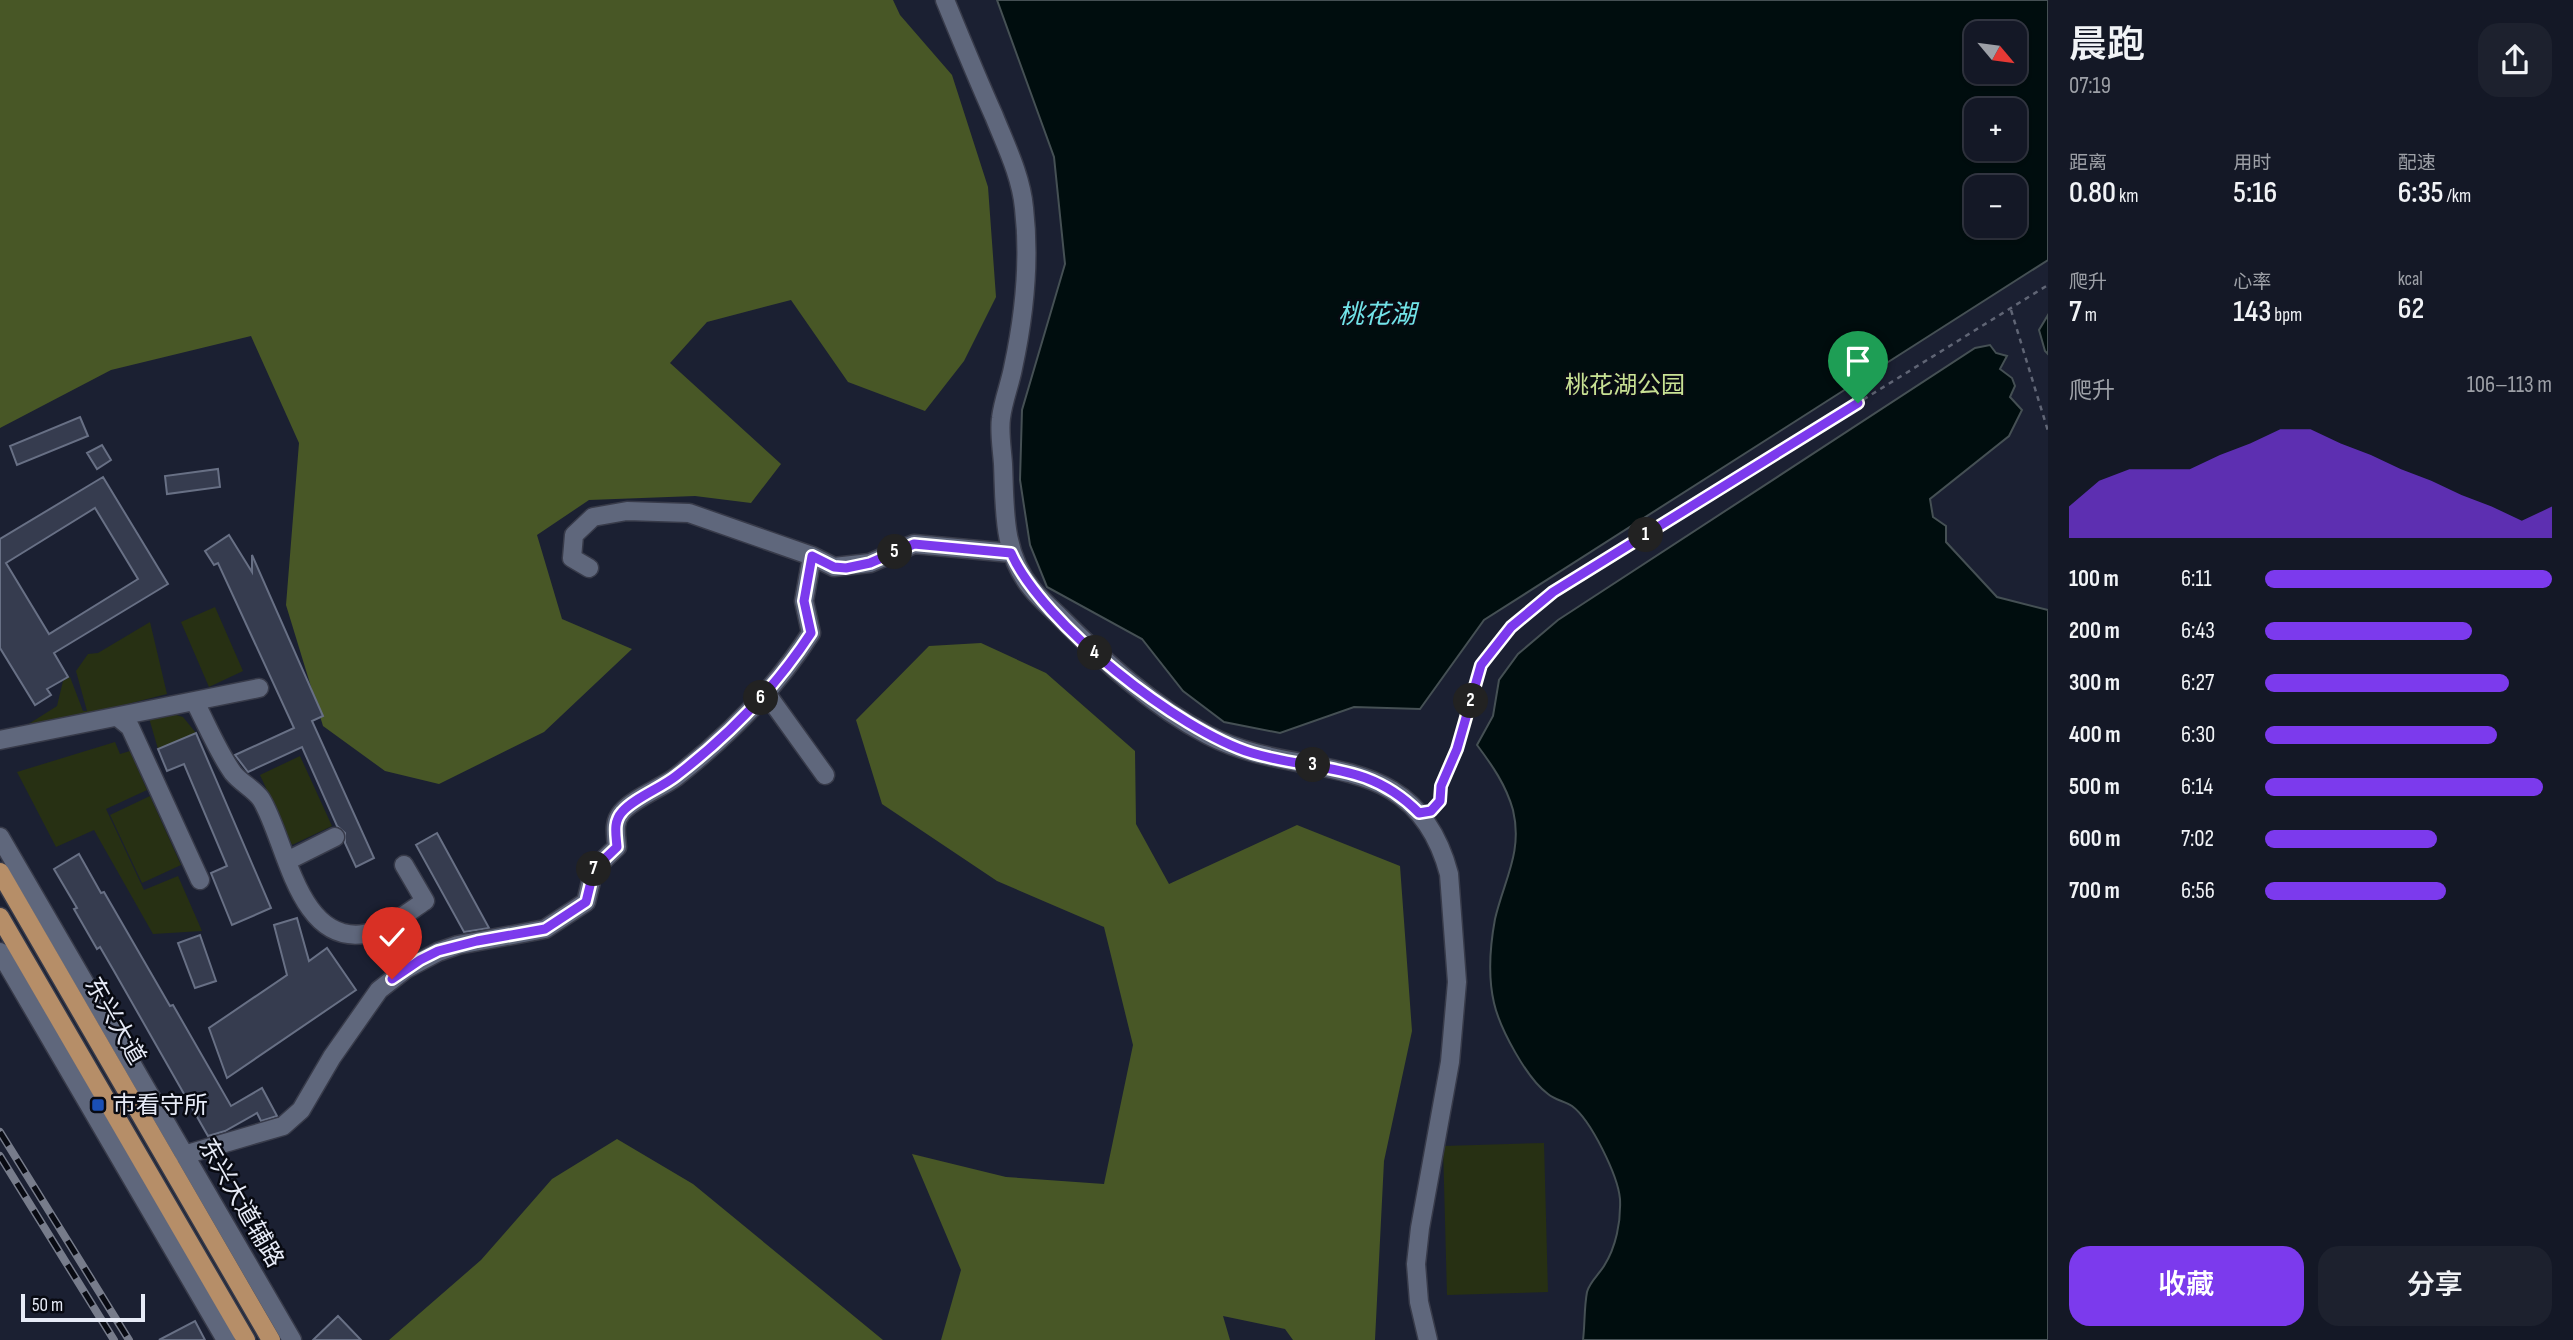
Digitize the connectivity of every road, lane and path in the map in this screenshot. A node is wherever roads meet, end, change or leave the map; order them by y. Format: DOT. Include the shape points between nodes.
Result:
graph roads {
  1 [pos="945,0"];
  2 [pos="2048,285"];
  3 [pos="2011,309"];
  4 [pos="2048,431"];
  5 [pos="1011,553"];
  6 [pos="812,556"];
  7 [pos="589,568"];
  8 [pos="259,688"];
  9 [pos="766,694"];
  10 [pos="195,702"];
  11 [pos="119,718"];
  12 [pos="0,740"];
  13 [pos="825,775"];
  14 [pos="1419,813"];
  15 [pos="0,837"];
  16 [pos="335,837"];
  17 [pos="287,862"];
  18 [pos="404,865"];
  19 [pos="0,872"];
  20 [pos="200,880"];
  21 [pos="27,883"];
  22 [pos="0,917"];
  23 [pos="34,930"];
  24 [pos="0,951"];
  25 [pos="83,1014"];
  26 [pos="119,1042"];
  27 [pos="132,1144"];
  28 [pos="184,1155"];
  29 [pos="134,1183"];
  30 [pos="220,1216"];
  31 [pos="221,1254"];
  32 [pos="239,1338"];
  33 [pos="271,1340"];
  34 [pos="292,1340"];
  35 [pos="1428,1340"];
  1 -- 5 [label="street" via="1016,170 1024,204 1023,305 1001,419"];
  2 -- 3 [label="path"];
  3 -- 4 [label="path"];
  3 -- 14 [label="path" via="1553,592 1511,627 1481,665 1440,801 1431,811"];
  5 -- 6 [label="street" via="914,544 846,568"];
  5 -- 14 [label="street" via="1031,588 1098,656 1192,726 1251,752 1362,775 1393,790"];
  6 -- 7 [label="street" via="689,513 627,511 593,517 574,535 572,558"];
  6 -- 9 [label="street" via="804,601 811,633"];
  8 -- 10 [label="street"];
  9 -- 13 [label="street"];
  9 -- 28 [label="street" via="675,777 623,811 615,825 617,847 594,869 586,902 545,929 458,945 406,969 379,990 301,1110 283,1126"];
  10 -- 11 [label="street"];
  10 -- 17 [label="street" via="234,774 260,798"];
  11 -- 12 [label="street"];
  11 -- 20 [label="street" via="130,727"];
  14 -- 35 [label="street" via="1438,841 1449,874 1457,982 1450,1062 1417,1246 1417,1283"];
  15 -- 21 [label="street, 东兴大道辅路"];
  16 -- 17 [label="street"];
  17 -- 18 [label="street" via="299,891 328,926 365,934 425,901"];
  19 -- 23 [label="main road, 东兴大道"];
  21 -- 23 [label="street"];
  21 -- 26 [label="street, 东兴大道辅路"];
  22 -- 27 [label="main road, 东兴大道"];
  23 -- 25 [label="main road, 东兴大道"];
  24 -- 29 [label="street"];
  25 -- 26 [label="street"];
  25 -- 31 [label="main road, 东兴大道"];
  26 -- 28 [label="street, 东兴大道辅路"];
  27 -- 29 [label="street"];
  27 -- 32 [label="main road, 东兴大道"];
  28 -- 30 [label="street, 东兴大道辅路"];
  29 -- 32 [label="street"];
  30 -- 31 [label="street"];
  30 -- 34 [label="street, 东兴大道辅路"];
  31 -- 33 [label="main road, 东兴大道"];
}
